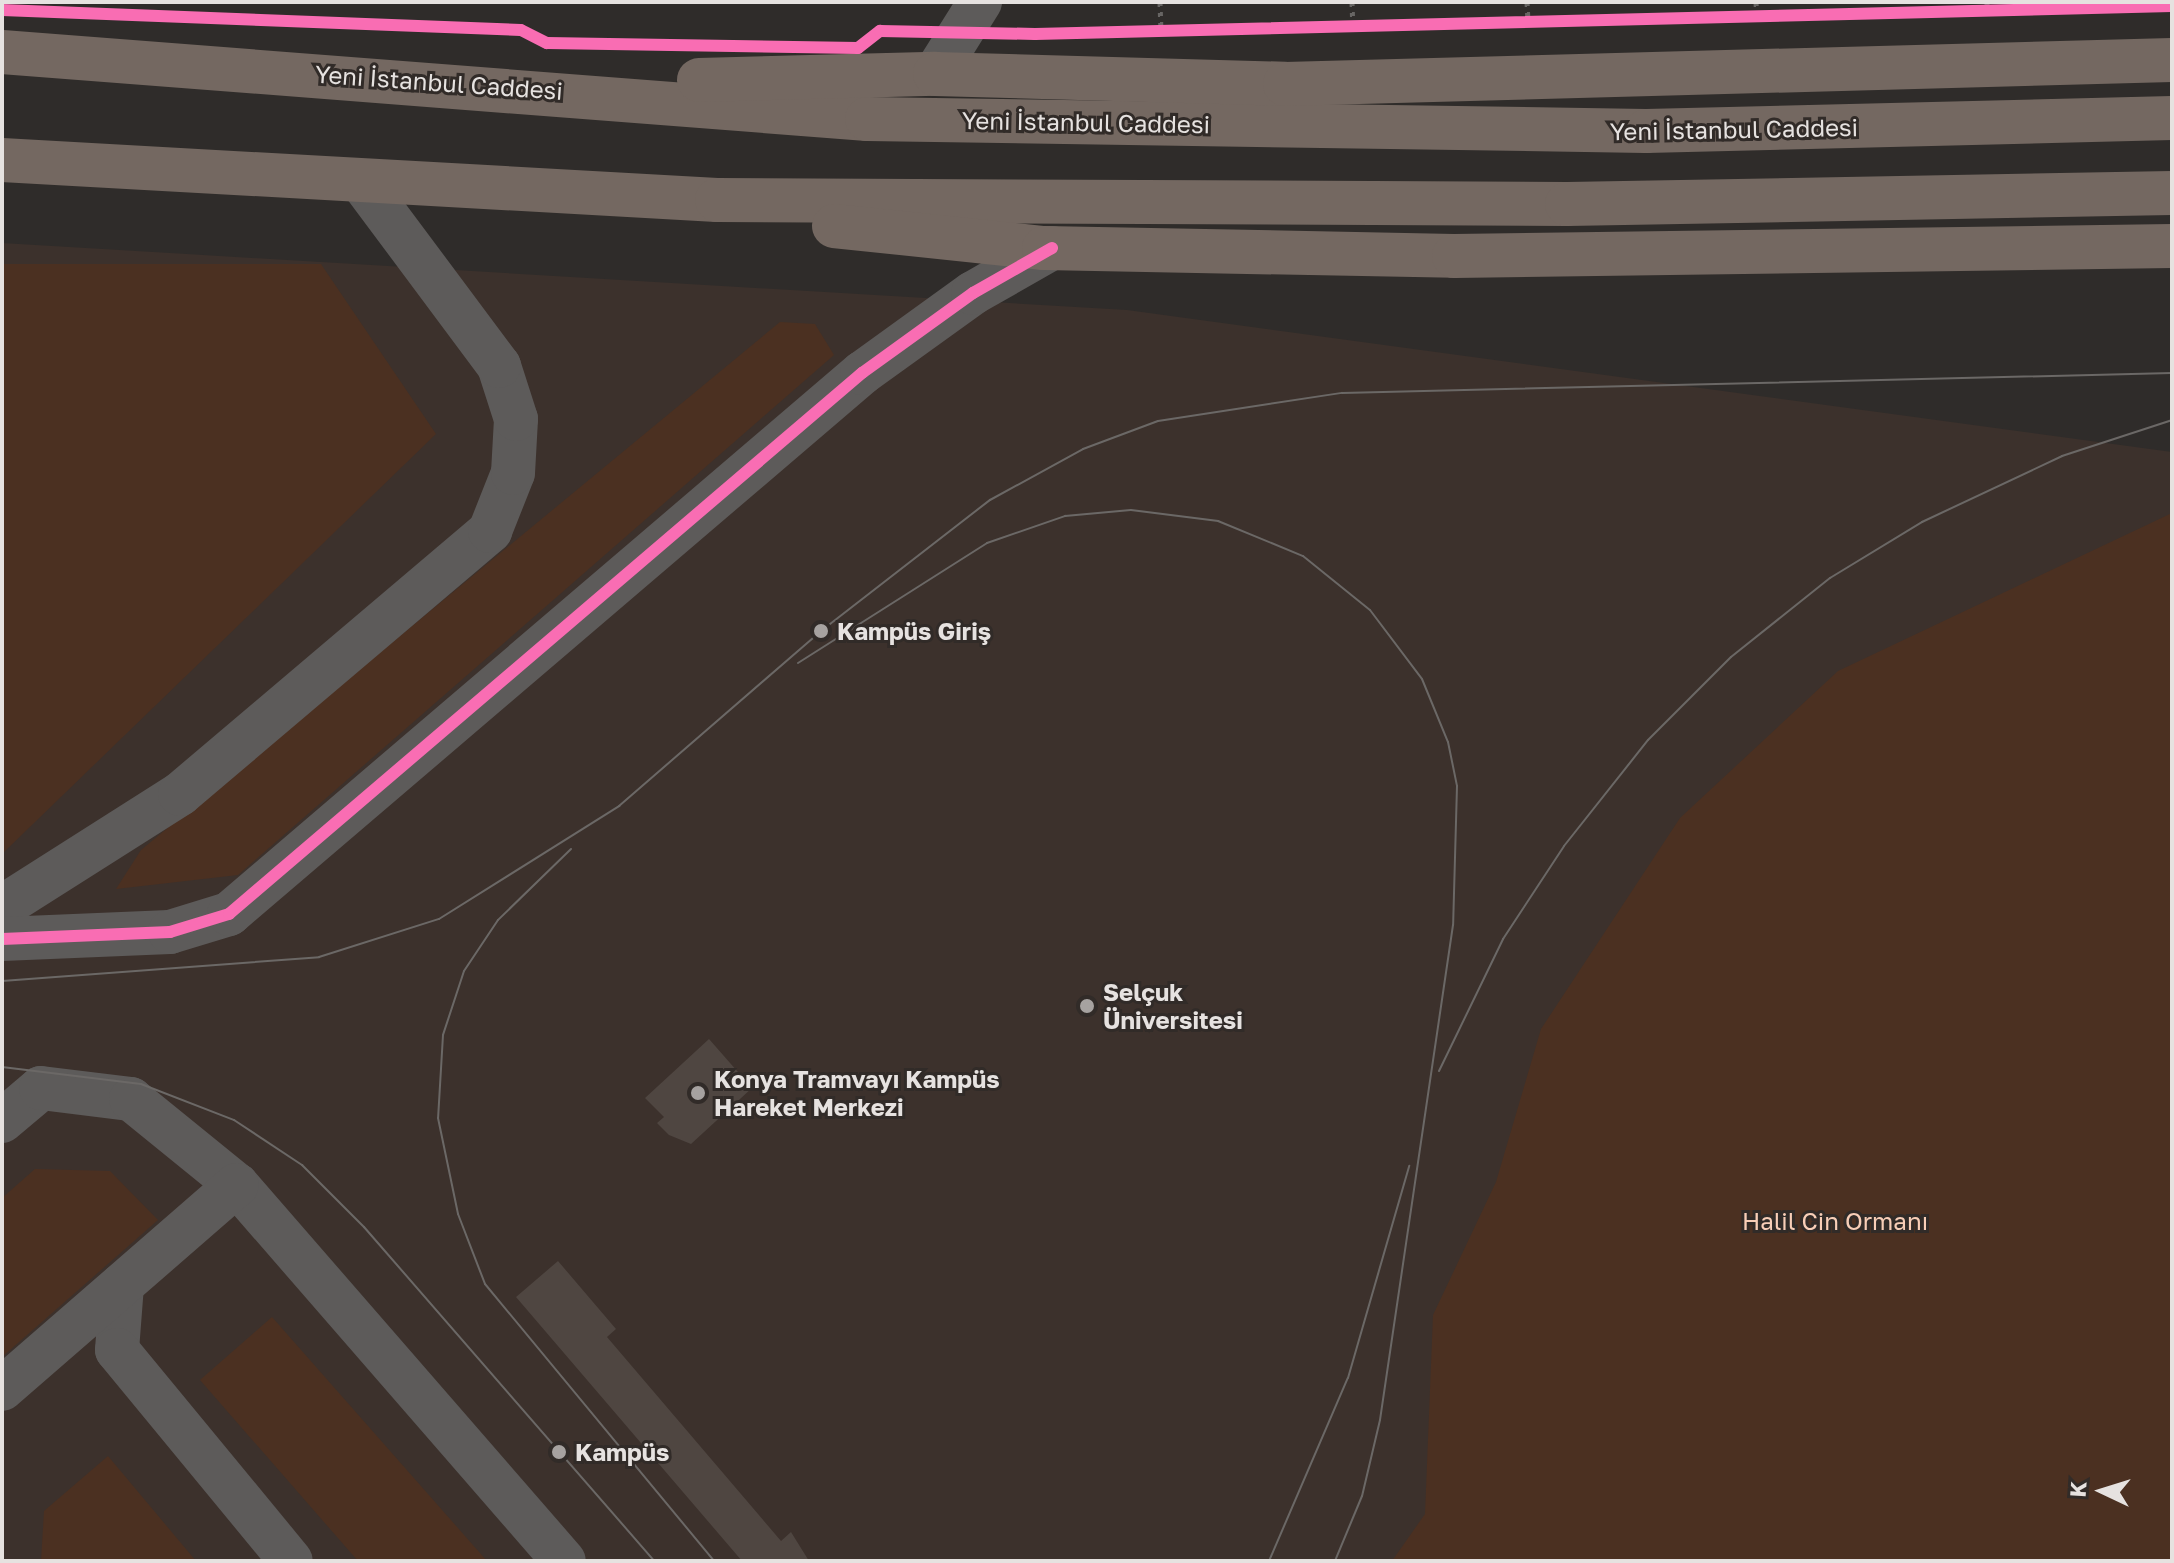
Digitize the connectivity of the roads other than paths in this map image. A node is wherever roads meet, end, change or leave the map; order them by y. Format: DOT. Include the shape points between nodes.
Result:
graph roads {
  1 [pos="980,2"];
  2 [pos="2,52"];
  3 [pos="2172,60"];
  4 [pos="935,74"];
  5 [pos="496,85"];
  6 [pos="2172,118"];
  7 [pos="2,160"];
  8 [pos="361,181"];
  9 [pos="458,186"];
  10 [pos="2172,193"];
  11 [pos="2172,246"];
  12 [pos="1052,248"];
  13 [pos="2,907"];
  14 [pos="2,939"];
  15 [pos="2,1121"];
  16 [pos="237,1185"];
  17 [pos="122,1285"];
  18 [pos="2,1389"];
  19 [pos="291,1561"];
  20 [pos="564,1561"];
  1 -- 4 [label="street"];
  2 -- 5 [label="highway, Yeni İstanbul Caddesi"];
  3 -- 4 [label="highway" via="1285,84"];
  4 -- 5 [label="highway"];
  5 -- 6 [label="highway, Yeni İstanbul Caddesi" via="867,119 1646,131"];
  7 -- 8 [label="highway"];
  8 -- 9 [label="highway"];
  8 -- 13 [label="street" via="499,366 516,419 513,473 490,531 180,794"];
  9 -- 10 [label="highway" via="874,201 1567,204"];
  9 -- 12 [label="highway"];
  11 -- 12 [label="highway" via="1454,256"];
  12 -- 14 [label="street" via="973,293 862,373 229,914 170,932"];
  15 -- 16 [label="street" via="41,1088 131,1099"];
  16 -- 17 [label="street"];
  16 -- 20 [label="street"];
  17 -- 18 [label="street"];
  17 -- 19 [label="street" via="117,1350"];
}
